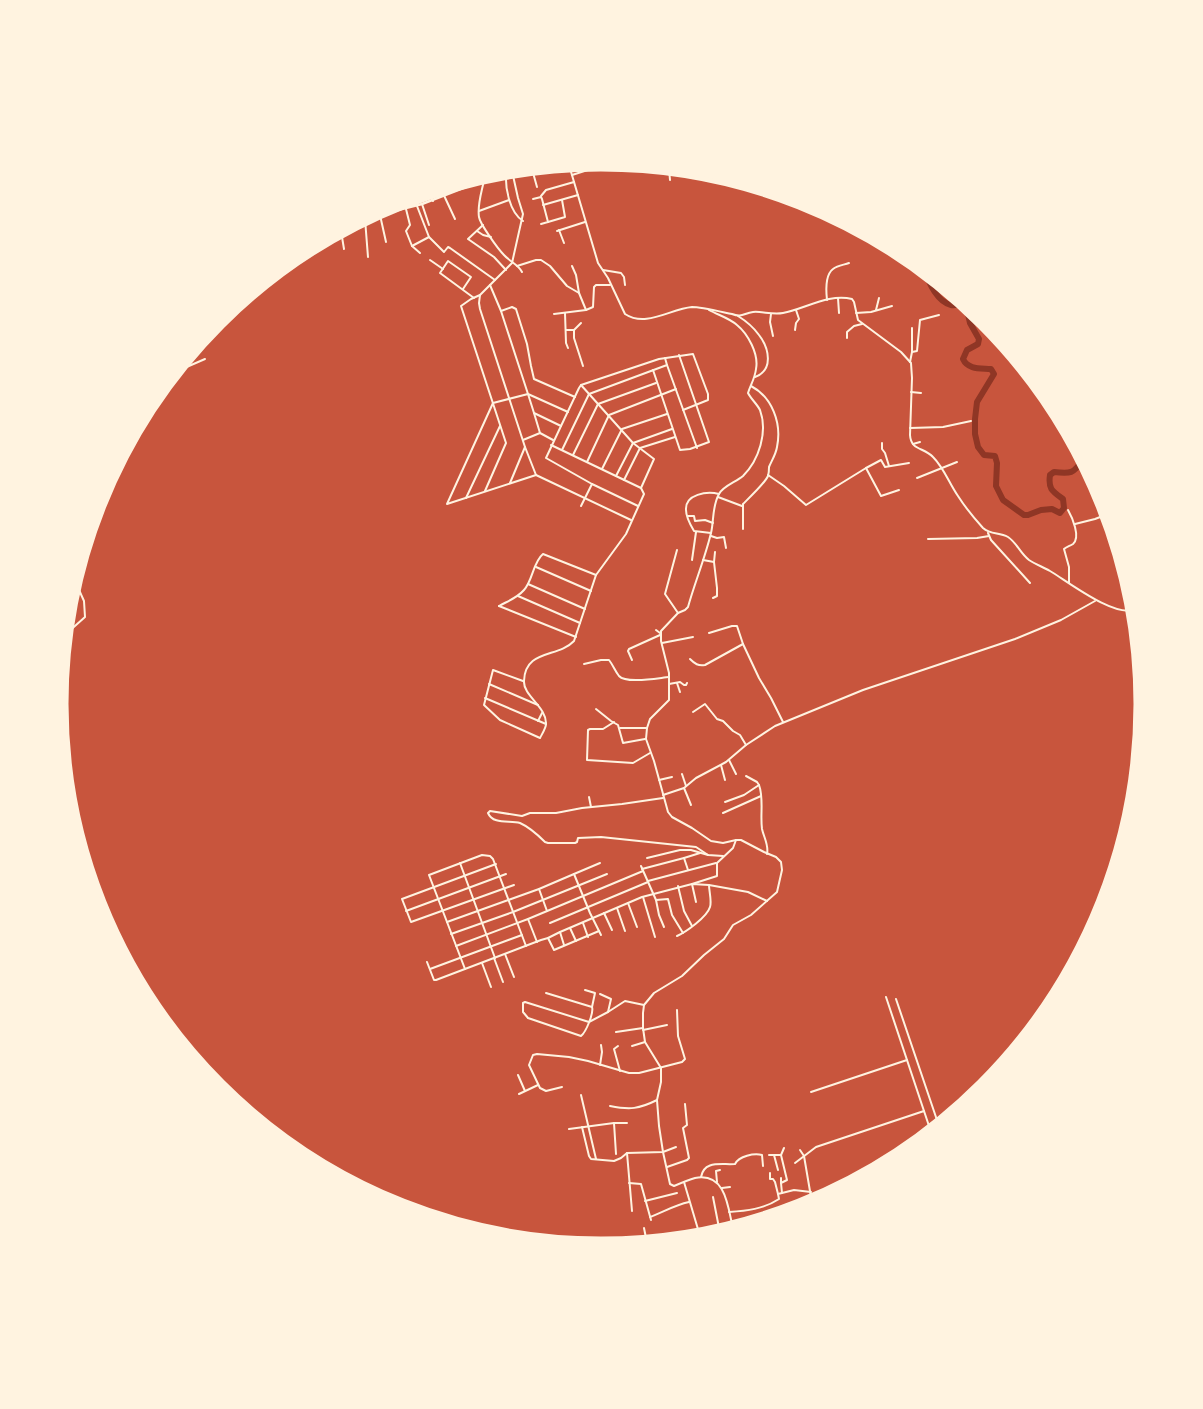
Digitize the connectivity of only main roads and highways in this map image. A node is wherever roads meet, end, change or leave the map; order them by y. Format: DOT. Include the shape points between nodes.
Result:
graph roads {
  1 [pos="472,185"];
  2 [pos="392,212"];
  1 -- 2 [label="main road" via="432,201"];
}
